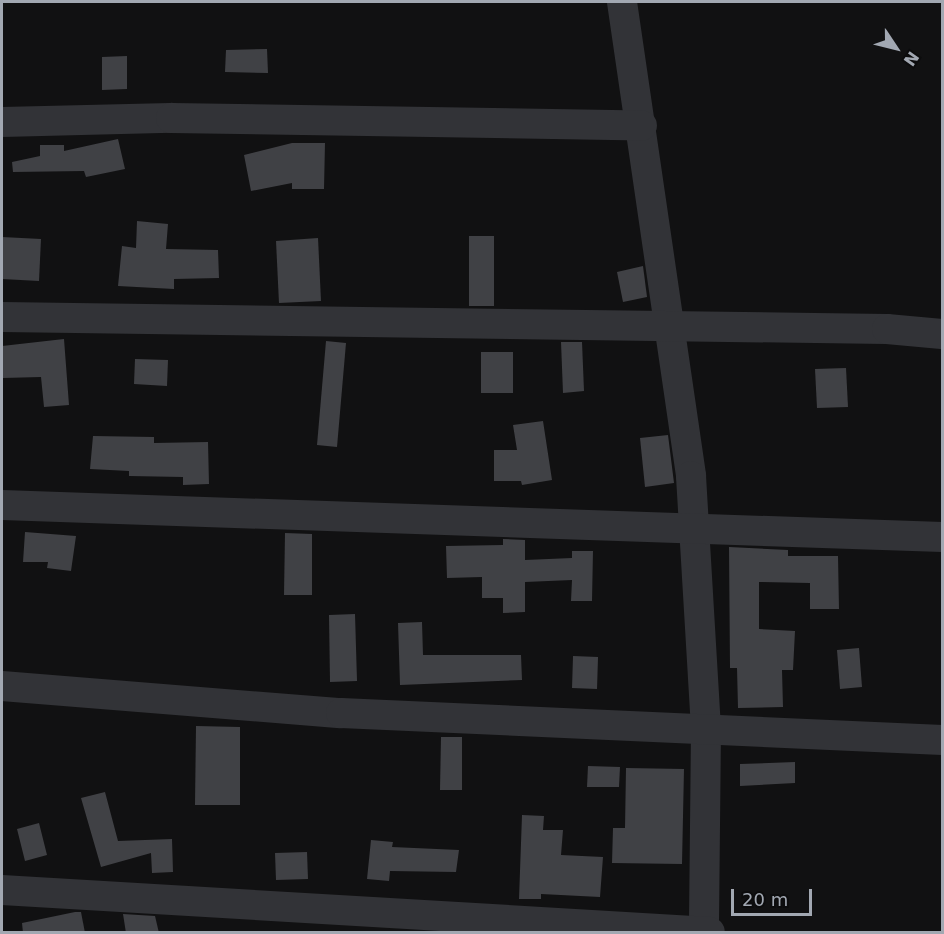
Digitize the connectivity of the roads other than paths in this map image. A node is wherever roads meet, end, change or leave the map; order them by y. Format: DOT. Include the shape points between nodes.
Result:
graph roads {
  1 [pos="622,2"];
  2 [pos="2,122"];
  3 [pos="642,125"];
  4 [pos="2,317"];
  5 [pos="668,328"];
  6 [pos="942,334"];
  7 [pos="2,505"];
  8 [pos="691,528"];
  9 [pos="942,537"];
  10 [pos="2,686"];
  11 [pos="705,730"];
  12 [pos="942,740"];
  13 [pos="2,890"];
  14 [pos="706,932"];
  1 -- 3 [label="street"];
  2 -- 3 [label="street" via="171,118"];
  3 -- 5 [label="street"];
  4 -- 5 [label="street"];
  5 -- 6 [label="street" via="887,329"];
  5 -- 8 [label="street" via="691,476"];
  7 -- 8 [label="street"];
  8 -- 9 [label="street"];
  8 -- 11 [label="street"];
  10 -- 11 [label="street" via="341,713"];
  11 -- 12 [label="street"];
  11 -- 14 [label="street"];
  13 -- 14 [label="street"];
}
